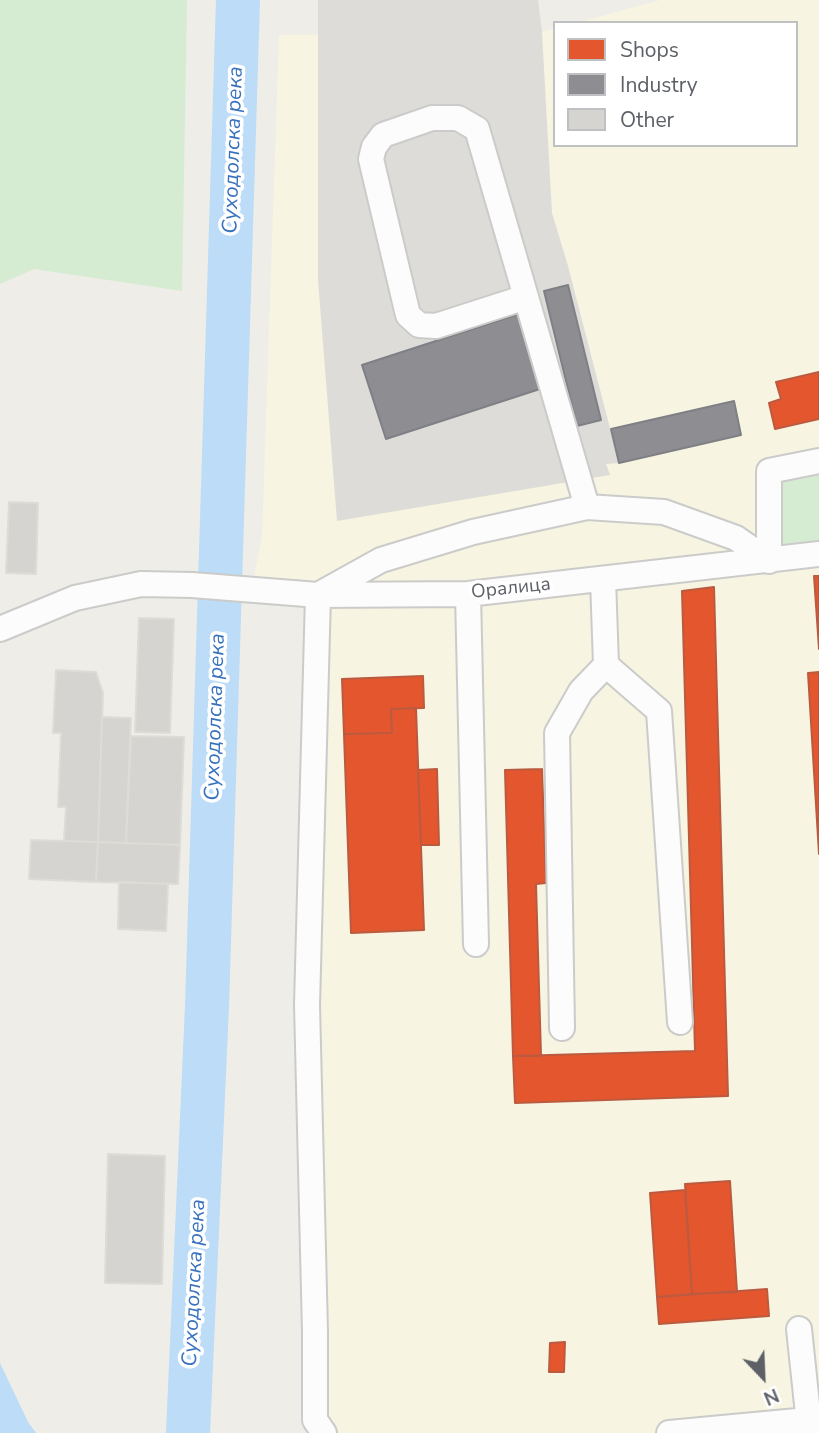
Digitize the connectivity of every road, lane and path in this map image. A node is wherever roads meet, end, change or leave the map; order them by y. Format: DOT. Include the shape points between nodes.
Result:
graph roads {
  1 [pos="526,297"];
  2 [pos="819,461"];
  3 [pos="587,507"];
  4 [pos="819,554"];
  5 [pos="769,561"];
  6 [pos="603,579"];
  7 [pos="318,594"];
  8 [pos="468,594"];
  9 [pos="0,629"];
  10 [pos="606,665"];
  11 [pos="476,944"];
  12 [pos="680,1022"];
  13 [pos="562,1028"];
  14 [pos="799,1329"];
  15 [pos="809,1426"];
  16 [pos="324,1433"];
  17 [pos="669,1433"];
  1 -- 1 [label="street" via="477,129 458,118 432,118 383,135 371,159 408,315 419,325 436,326"];
  1 -- 3 [label="street"];
  2 -- 5 [label="street" via="769,471"];
  3 -- 5 [label="street" via="664,512 736,538"];
  3 -- 7 [label="street" via="473,532 381,560"];
  4 -- 5 [label="street, Оралица"];
  5 -- 6 [label="street, Оралица"];
  6 -- 8 [label="street, Оралица"];
  6 -- 10 [label="street"];
  7 -- 8 [label="street, Оралица"];
  7 -- 9 [label="street, Оралица" via="141,584 75,598"];
  7 -- 16 [label="street" via="307,1005 315,1420"];
  8 -- 11 [label="street"];
  10 -- 12 [label="street" via="659,711"];
  10 -- 13 [label="street" via="581,691 557,733"];
  14 -- 15 [label="street"];
  15 -- 17 [label="street"];
}
